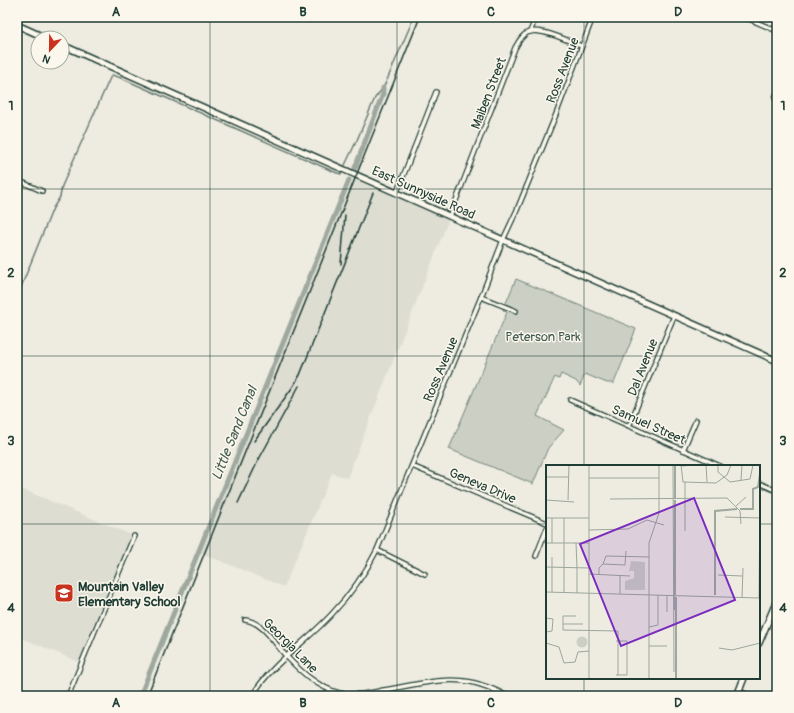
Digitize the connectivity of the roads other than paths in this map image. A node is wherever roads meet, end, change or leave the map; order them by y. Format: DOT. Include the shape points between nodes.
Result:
graph roads {
  1 [pos="536,17"];
  2 [pos="593,17"];
  3 [pos="747,18"];
  4 [pos="17,25"];
  5 [pos="30,31"];
  6 [pos="777,31"];
  7 [pos="530,32"];
  8 [pos="581,46"];
  9 [pos="70,49"];
  10 [pos="436,92"];
  11 [pos="777,93"];
  12 [pos="776,99"];
  13 [pos="17,180"];
  14 [pos="42,191"];
  15 [pos="397,192"];
  16 [pos="450,216"];
  17 [pos="503,240"];
  18 [pos="481,298"];
  19 [pos="516,311"];
  20 [pos="674,316"];
  21 [pos="777,362"];
  22 [pos="570,400"];
  23 [pos="696,420"];
  24 [pos="629,426"];
  25 [pos="683,450"];
  26 [pos="718,465"];
  27 [pos="412,466"];
  28 [pos="760,483"];
  29 [pos="777,491"];
  30 [pos="546,523"];
  31 [pos="546,531"];
  32 [pos="134,536"];
  33 [pos="377,550"];
  34 [pos="536,556"];
  35 [pos="425,574"];
  36 [pos="777,600"];
  37 [pos="245,620"];
  38 [pos="760,641"];
  39 [pos="286,656"];
  40 [pos="744,679"];
  41 [pos="738,694"];
  42 [pos="68,696"];
  43 [pos="252,696"];
  44 [pos="508,696"];
  45 [pos="748,696"];
  1 -- 7 [label="street"];
  2 -- 8 [label="street, Ross Avenue"];
  3 -- 6 [label="street"];
  4 -- 5 [label="main road"];
  7 -- 8 [label="street" via="541,32"];
  7 -- 16 [label="street, Maiben Street" via="523,36 515,48"];
  8 -- 17 [label="street, Ross Avenue" via="518,210"];
  9 -- 15 [label="main road, East Sunnyside Road"];
  10 -- 15 [label="street"];
  11 -- 12 [label="street"];
  13 -- 14 [label="street"];
  15 -- 16 [label="main road, East Sunnyside Road"];
  16 -- 17 [label="main road, East Sunnyside Road"];
  17 -- 18 [label="street, Ross Avenue"];
  17 -- 20 [label="main road, East Sunnyside Road"];
  18 -- 19 [label="street"];
  18 -- 27 [label="street, Ross Avenue"];
  20 -- 21 [label="main road, East Sunnyside Road"];
  20 -- 24 [label="street, Dal Avenue"];
  22 -- 24 [label="street, Samuel Street"];
  23 -- 25 [label="street"];
  24 -- 25 [label="street, Samuel Street"];
  25 -- 26 [label="street, Samuel Street"];
  27 -- 30 [label="street, Geneva Drive"];
  27 -- 33 [label="street, Ross Avenue"];
  28 -- 29 [label="street"];
  31 -- 34 [label="street"];
  32 -- 42 [label="street"];
  33 -- 35 [label="street"];
  33 -- 39 [label="street, Ross Avenue" via="366,571 331,615"];
  36 -- 38 [label="main road"];
  37 -- 39 [label="street, Georgia Lane" via="253,621 260,626"];
  39 -- 43 [label="street, Ross Avenue"];
  39 -- 44 [label="street, Georgia Lane" via="313,682 345,695 458,681 473,682"];
  40 -- 41 [label="main road"];
  41 -- 45 [label="street"];
}
